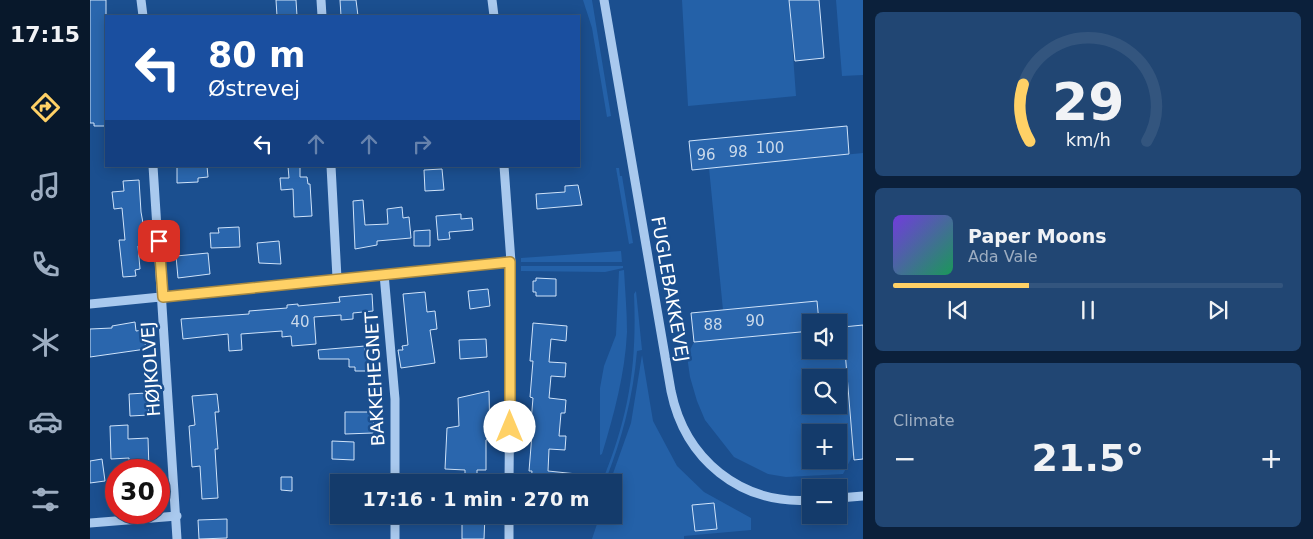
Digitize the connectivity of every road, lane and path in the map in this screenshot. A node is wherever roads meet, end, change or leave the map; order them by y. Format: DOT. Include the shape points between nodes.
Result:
graph roads {
  1 [pos="142,0"];
  2 [pos="321,0"];
  3 [pos="492,0"];
  4 [pos="604,0"];
  5 [pos="143,15"];
  6 [pos="322,15"];
  7 [pos="494,15"];
  8 [pos="153,167"];
  9 [pos="331,167"];
  10 [pos="504,167"];
  11 [pos="510,262"];
  12 [pos="384,274"];
  13 [pos="337,278"];
  14 [pos="163,297"];
  15 [pos="90,304"];
  16 [pos="395,474"];
  17 [pos="509,474"];
  18 [pos="863,496"];
  19 [pos="847,497"];
  20 [pos="802,500"];
  21 [pos="176,516"];
  22 [pos="90,523"];
  23 [pos="395,524"];
  24 [pos="509,524"];
  25 [pos="177,539"];
  26 [pos="395,539"];
  27 [pos="509,539"];
  1 -- 5 [label="street"];
  2 -- 6 [label="street"];
  3 -- 7 [label="street"];
  4 -- 20 [label="street, FUGLEBAKKEVEJ" via="669,382 678,418 698,452 733,483 761,496"];
  8 -- 14 [label="street, HØJKOLVEJ"];
  9 -- 13 [label="street"];
  10 -- 11 [label="street"];
  11 -- 12 [label="street"];
  11 -- 17 [label="street"];
  12 -- 13 [label="street"];
  12 -- 16 [label="street, BAKKEHEGNET" via="395,399"];
  13 -- 14 [label="street"];
  14 -- 15 [label="street"];
  14 -- 21 [label="street, HØJKOLVEJ"];
  18 -- 19 [label="street"];
  21 -- 22 [label="street"];
  21 -- 25 [label="street, HØJKOLVEJ"];
  23 -- 26 [label="street"];
  24 -- 27 [label="street"];
}
